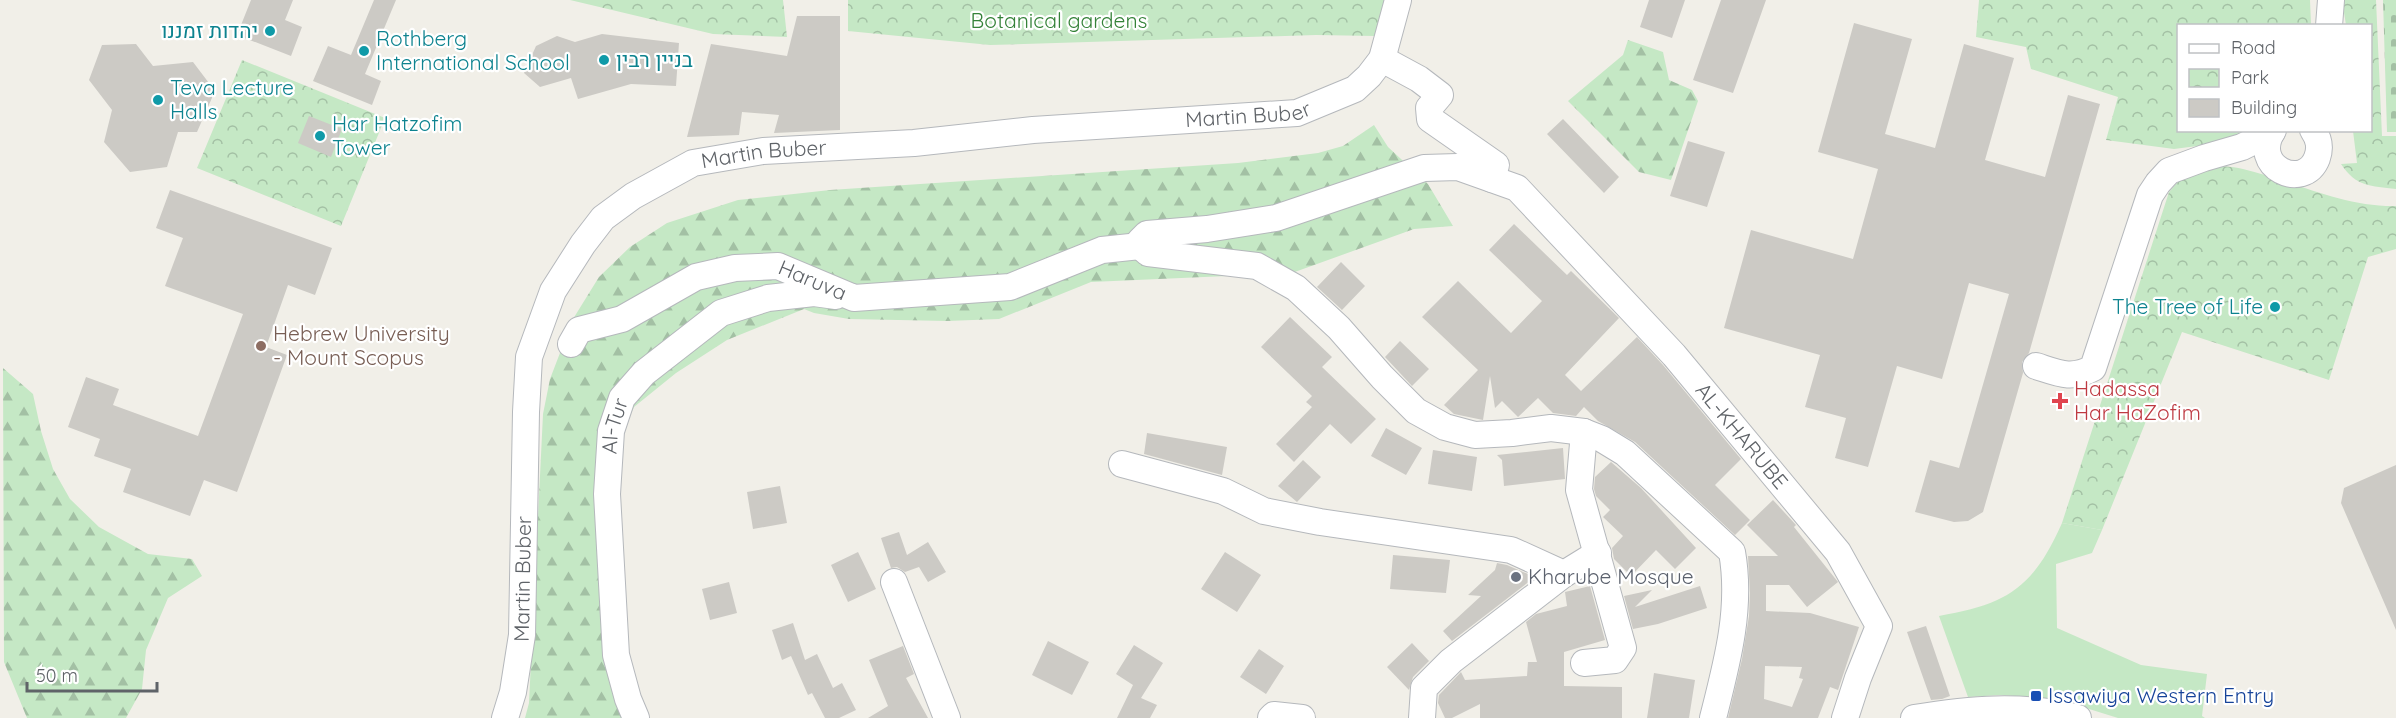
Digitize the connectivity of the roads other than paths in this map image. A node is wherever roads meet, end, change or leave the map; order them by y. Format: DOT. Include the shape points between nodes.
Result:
graph roads {
  1 [pos="1398,0"];
  2 [pos="2316,0"];
  3 [pos="2331,0"];
  4 [pos="2317,24"];
  5 [pos="2330,24"];
  6 [pos="1382,59"];
  7 [pos="2271,132"];
  8 [pos="2273,132"];
  9 [pos="2315,132"];
  10 [pos="2204,158"];
  11 [pos="2278,170"];
  12 [pos="1492,179"];
  13 [pos="1140,246"];
  14 [pos="854,298"];
  15 [pos="572,344"];
  16 [pos="2036,366"];
  17 [pos="1584,432"];
  18 [pos="1122,464"];
  19 [pos="1598,554"];
  20 [pos="1564,574"];
  21 [pos="894,582"];
  22 [pos="1584,663"];
  23 [pos="1988,714"];
  24 [pos="505,718"];
  25 [pos="636,718"];
  26 [pos="947,718"];
  27 [pos="1270,718"];
  28 [pos="1302,718"];
  29 [pos="1422,718"];
  30 [pos="1713,718"];
  31 [pos="1845,718"];
  32 [pos="1914,718"];
  33 [pos="2078,718"];
  1 -- 6 [label="street, Martin Buber"];
  2 -- 4 [label="street"];
  3 -- 5 [label="street"];
  6 -- 12 [label="street" via="1440,95 1429,108 1430,119 1496,165"];
  6 -- 24 [label="street, Martin Buber" via="1355,89 1297,113 763,151 693,163 633,196 603,219 583,243 553,291 529,357 522,636"];
  7 -- 10 [label="street" via="2242,147"];
  8 -- 11 [label="street" via="2266,148"];
  9 -- 11 [label="street" via="2318,154 2310,168 2296,174"];
  10 -- 11 [label="street" via="2254,161"];
  10 -- 16 [label="street" via="2169,171 2150,195 2093,368 2081,375 2062,375"];
  12 -- 13 [label="street" via="1458,167 1424,168 1276,218 1147,234"];
  12 -- 31 [label="street, AL-KHARUBE" via="1517,189 1674,355 1839,552 1879,626"];
  13 -- 14 [label="street, Haruva" via="1102,250 1010,287"];
  13 -- 17 [label="street" via="1148,254 1257,266 1296,288 1416,411 1445,427 1475,435 1551,428"];
  14 -- 15 [label="street, Haruva" via="778,266 735,268 696,277 622,319 579,330"];
  14 -- 25 [label="street, Al-Tur" via="814,293 768,298 721,313 644,372 622,398 610,431 607,494 616,655"];
  17 -- 19 [label="street" via="1579,490"];
  17 -- 30 [label="street" via="1625,453 1732,552 1736,610"];
  18 -- 20 [label="street" via="1223,491 1264,511 1510,550"];
  19 -- 20 [label="street"];
  19 -- 22 [label="street" via="1623,648 1615,660"];
  20 -- 29 [label="street" via="1451,661 1424,688"];
  21 -- 26 [label="street"];
  23 -- 32 [label="street" via="1965,710"];
  23 -- 33 [label="street" via="2037,710"];
  27 -- 28 [label="street"];
}
